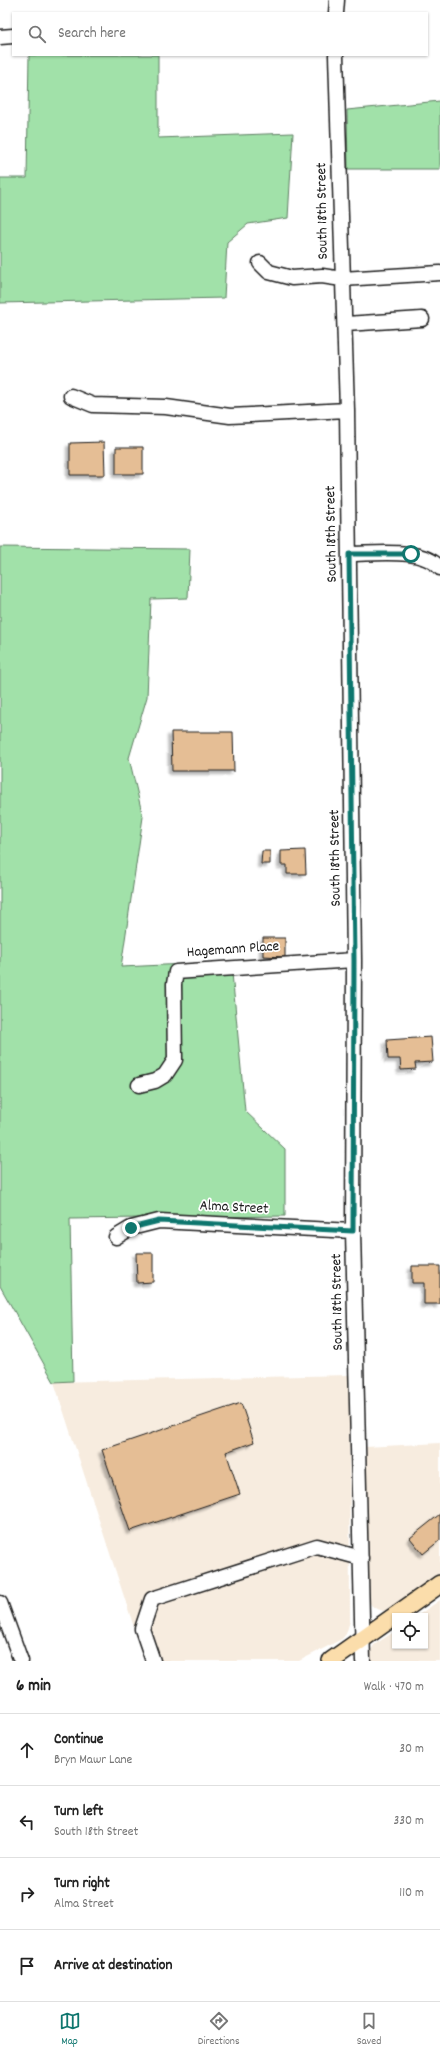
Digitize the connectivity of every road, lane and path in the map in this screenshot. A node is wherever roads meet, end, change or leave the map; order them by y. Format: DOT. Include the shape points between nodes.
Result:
graph roads {
  1 [pos="337,0"];
  2 [pos="336,12"];
  3 [pos="12,36"];
  4 [pos="0,37"];
  5 [pos="336,56"];
  6 [pos="260,263"];
  7 [pos="440,273"];
  8 [pos="342,279"];
  9 [pos="422,319"];
  10 [pos="346,324"];
  11 [pos="71,396"];
  12 [pos="347,410"];
  13 [pos="349,554"];
  14 [pos="440,568"];
  15 [pos="354,960"];
  16 [pos="139,1085"];
  17 [pos="353,1231"];
  18 [pos="116,1237"];
  19 [pos="361,1558"];
  20 [pos="440,1584"];
  21 [pos="0,1603"];
  22 [pos="363,1639"];
  23 [pos="21,1661"];
  24 [pos="153,1661"];
  25 [pos="332,1661"];
  26 [pos="362,1661"];
  1 -- 2 [label="street"];
  3 -- 4 [label="street"];
  5 -- 8 [label="street, South 18th Street"];
  6 -- 8 [label="street" via="269,272 282,277 322,276"];
  7 -- 8 [label="street"];
  8 -- 10 [label="street, South 18th Street"];
  9 -- 10 [label="street"];
  10 -- 12 [label="street, South 18th Street"];
  11 -- 12 [label="street" via="93,405 166,408 230,416"];
  12 -- 13 [label="street, South 18th Street"];
  13 -- 14 [label="street" via="411,554 425,557"];
  13 -- 15 [label="street, South 18th Street"];
  15 -- 16 [label="street, Hagemann Place" via="176,972 175,1060 165,1075 156,1081"];
  15 -- 17 [label="street, South 18th Street"];
  17 -- 18 [label="street, Alma Street" via="159,1221 131,1228"];
  17 -- 19 [label="street, South 18th Street"];
  19 -- 22 [label="street, South 18th Street"];
  19 -- 24 [label="street" via="317,1546 152,1599 142,1629"];
  20 -- 22 [label="main road"];
  21 -- 23 [label="street"];
  22 -- 25 [label="main road"];
  22 -- 26 [label="street, South 18th Street"];
}
